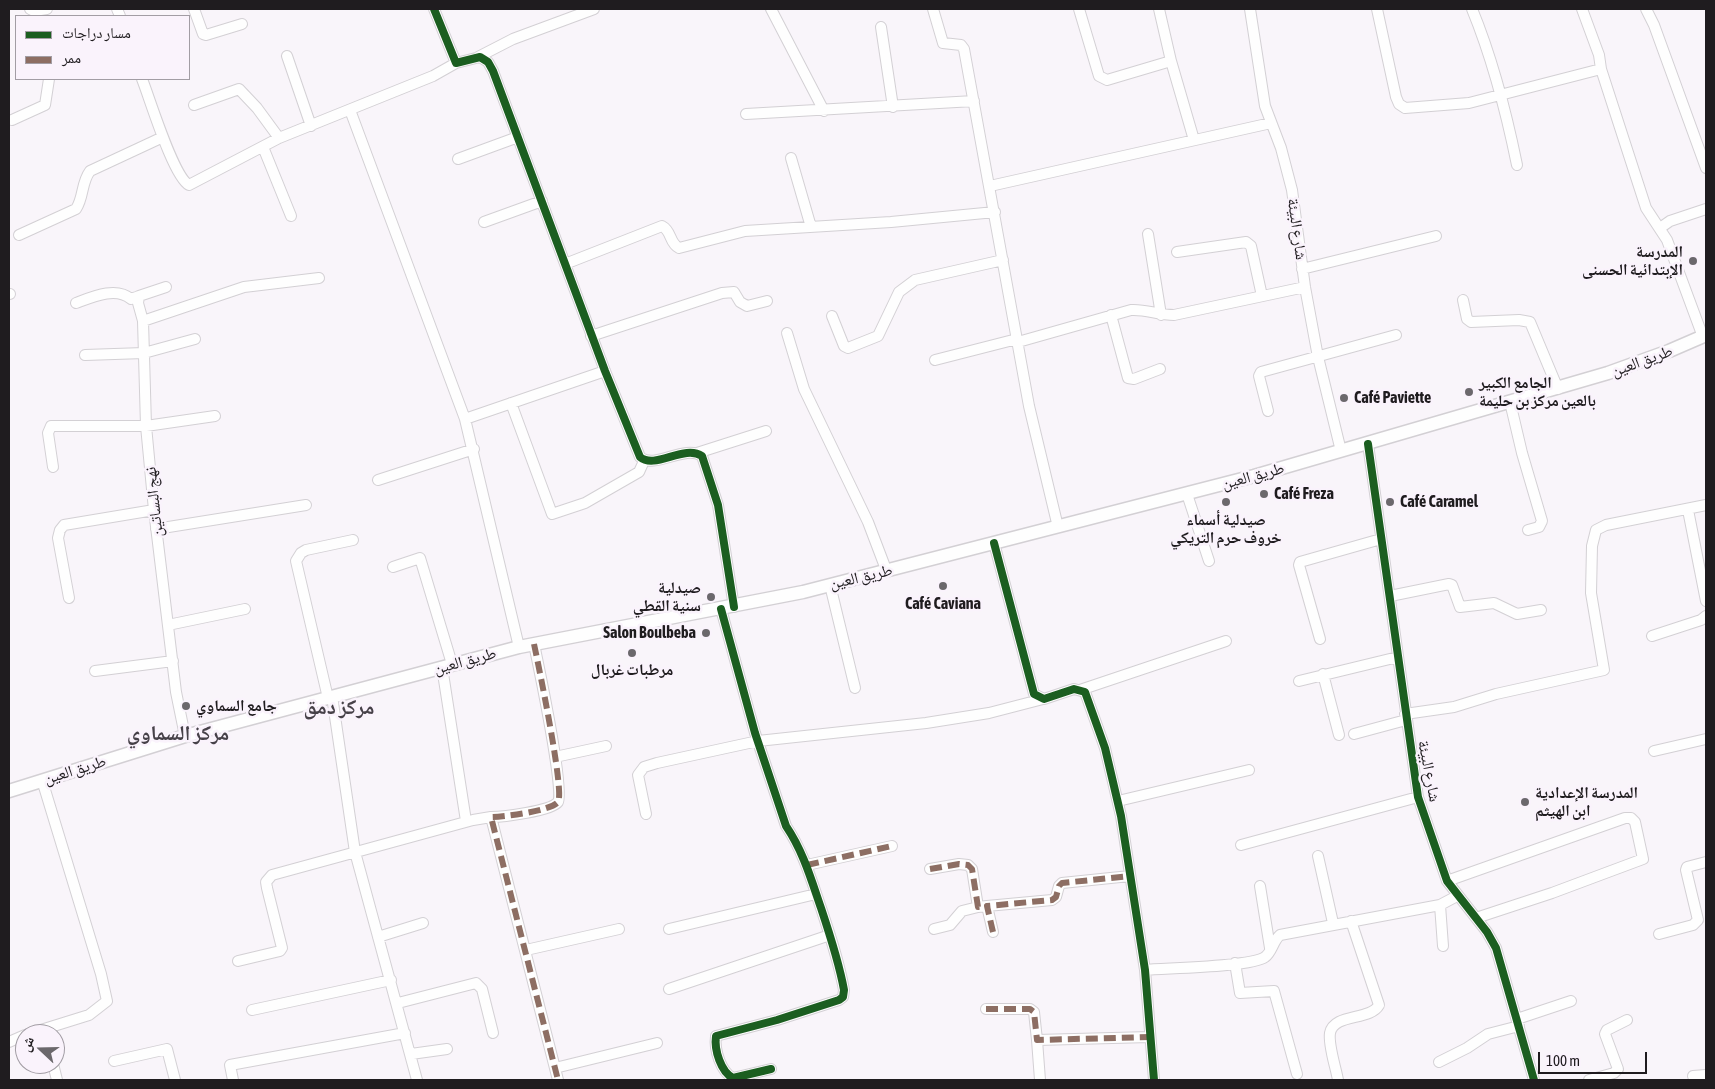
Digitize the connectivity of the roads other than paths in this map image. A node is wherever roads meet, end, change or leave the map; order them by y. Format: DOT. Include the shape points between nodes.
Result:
graph roads {
  1 [pos="30,9"];
  2 [pos="47,9"];
  3 [pos="194,9"];
  4 [pos="434,9"];
  5 [pos="594,9"];
  6 [pos="770,9"];
  7 [pos="933,9"];
  8 [pos="1079,9"];
  9 [pos="1160,9"];
  10 [pos="1250,9"];
  11 [pos="1377,9"];
  12 [pos="1472,9"];
  13 [pos="1582,9"];
  14 [pos="1646,9"];
  15 [pos="242,24"];
  16 [pos="881,27"];
  17 [pos="287,56"];
  18 [pos="478,56"];
  19 [pos="1171,61"];
  20 [pos="456,63"];
  21 [pos="1600,70"];
  22 [pos="48,80"];
  23 [pos="142,80"];
  24 [pos="1503,95"];
  25 [pos="974,101"];
  26 [pos="194,104"];
  27 [pos="893,107"];
  28 [pos="350,110"];
  29 [pos="824,111"];
  30 [pos="746,114"];
  31 [pos="12,120"];
  32 [pos="1271,123"];
  33 [pos="311,126"];
  34 [pos="163,136"];
  35 [pos="518,137"];
  36 [pos="279,138"];
  37 [pos="1194,140"];
  38 [pos="263,147"];
  39 [pos="791,158"];
  40 [pos="458,159"];
  41 [pos="1517,165"];
  42 [pos="1706,168"];
  43 [pos="990,186"];
  44 [pos="542,201"];
  45 [pos="1706,209"];
  46 [pos="995,212"];
  47 [pos="291,216"];
  48 [pos="484,222"];
  49 [pos="811,227"];
  50 [pos="1660,228"];
  51 [pos="1148,234"];
  52 [pos="19,236"];
  53 [pos="1436,236"];
  54 [pos="1177,252"];
  55 [pos="1004,260"];
  56 [pos="565,264"];
  57 [pos="1302,269"];
  58 [pos="319,278"];
  59 [pos="166,287"];
  60 [pos="1305,287"];
  61 [pos="139,296"];
  62 [pos="1262,296"];
  63 [pos="1463,300"];
  64 [pos="767,301"];
  65 [pos="76,303"];
  66 [pos="1161,315"];
  67 [pos="832,316"];
  68 [pos="1111,316"];
  69 [pos="143,321"];
  70 [pos="787,333"];
  71 [pos="591,336"];
  72 [pos="1396,336"];
  73 [pos="1705,336"];
  74 [pos="195,339"];
  75 [pos="1017,340"];
  76 [pos="144,354"];
  77 [pos="85,355"];
  78 [pos="1318,357"];
  79 [pos="935,360"];
  80 [pos="1160,369"];
  81 [pos="604,371"];
  82 [pos="1558,388"];
  83 [pos="1510,402"];
  84 [pos="511,403"];
  85 [pos="1268,411"];
  86 [pos="215,416"];
  87 [pos="465,419"];
  88 [pos="146,426"];
  89 [pos="766,432"];
  90 [pos="1368,444"];
  91 [pos="474,449"];
  92 [pos="1341,451"];
  93 [pos="697,453"];
  94 [pos="644,461"];
  95 [pos="53,467"];
  96 [pos="378,480"];
  97 [pos="1187,494"];
  98 [pos="306,505"];
  99 [pos="1706,506"];
  100 [pos="154,510"];
  101 [pos="1688,510"];
  102 [pos="1058,527"];
  103 [pos="156,530"];
  104 [pos="1528,530"];
  105 [pos="1381,539"];
  106 [pos="353,540"];
  107 [pos="994,543"];
  108 [pos="1210,561"];
  109 [pos="393,568"];
  110 [pos="886,572"];
  111 [pos="830,584"];
  112 [pos="1390,596"];
  113 [pos="69,598"];
  114 [pos="1706,601"];
  115 [pos="734,606"];
  116 [pos="245,609"];
  117 [pos="720,609"];
  118 [pos="1541,610"];
  119 [pos="1706,616"];
  120 [pos="168,625"];
  121 [pos="1652,636"];
  122 [pos="1320,639"];
  123 [pos="1226,641"];
  124 [pos="534,644"];
  125 [pos="519,647"];
  126 [pos="1398,657"];
  127 [pos="173,661"];
  128 [pos="447,665"];
  129 [pos="95,671"];
  130 [pos="1322,674"];
  131 [pos="1299,681"];
  132 [pos="855,688"];
  133 [pos="1080,690"];
  134 [pos="330,697"];
  135 [pos="1044,699"];
  136 [pos="1405,717"];
  137 [pos="1354,734"];
  138 [pos="1339,735"];
  139 [pos="185,736"];
  140 [pos="1706,739"];
  141 [pos="758,741"];
  142 [pos="606,746"];
  143 [pos="1654,751"];
  144 [pos="555,757"];
  145 [pos="1249,770"];
  146 [pos="42,780"];
  147 [pos="9,790"];
  148 [pos="1418,797"];
  149 [pos="1118,801"];
  150 [pos="646,814"];
  151 [pos="492,818"];
  152 [pos="466,821"];
  153 [pos="1241,845"];
  154 [pos="892,846"];
  155 [pos="355,852"];
  156 [pos="1318,856"];
  157 [pos="1706,862"];
  158 [pos="807,865"];
  159 [pos="930,869"];
  160 [pos="1130,876"];
  161 [pos="1447,881"];
  162 [pos="1260,886"];
  163 [pos="816,894"];
  164 [pos="1457,896"];
  165 [pos="1440,905"];
  166 [pos="982,906"];
  167 [pos="1476,918"];
  168 [pos="1351,921"];
  169 [pos="423,923"];
  170 [pos="1334,923"];
  171 [pos="619,929"];
  172 [pos="669,929"];
  173 [pos="934,929"];
  174 [pos="993,932"];
  175 [pos="1659,934"];
  176 [pos="830,935"];
  177 [pos="378,937"];
  178 [pos="1444,946"];
  179 [pos="1270,949"];
  180 [pos="526,950"];
  181 [pos="238,961"];
  182 [pos="1235,963"];
  183 [pos="1145,970"];
  184 [pos="391,980"];
  185 [pos="669,989"];
  186 [pos="1571,1002"];
  187 [pos="398,1003"];
  188 [pos="986,1009"];
  189 [pos="252,1010"];
  190 [pos="1627,1020"];
  191 [pos="1518,1022"];
  192 [pos="64,1024"];
  193 [pos="405,1033"];
  194 [pos="493,1033"];
  195 [pos="1150,1037"];
  196 [pos="1037,1040"];
  197 [pos="657,1043"];
  198 [pos="447,1050"];
  199 [pos="411,1054"];
  200 [pos="114,1061"];
  201 [pos="1439,1062"];
  202 [pos="555,1068"];
  203 [pos="771,1069"];
  204 [pos="1297,1074"];
  205 [pos="1706,1075"];
  206 [pos="1694,1076"];
  207 [pos="176,1080"];
  208 [pos="233,1080"];
  209 [pos="418,1080"];
  210 [pos="558,1080"];
  211 [pos="1040,1080"];
  212 [pos="1154,1080"];
  213 [pos="1338,1080"];
  214 [pos="1534,1080"];
  215 [pos="1589,1080"];
  1 -- 2 [label="street"];
  3 -- 15 [label="street" via="206,36"];
  4 -- 20 [label="street"];
  5 -- 18 [label="street" via="512,39"];
  6 -- 29 [label="street"];
  7 -- 25 [label="street" via="943,43 963,47"];
  8 -- 19 [label="street" via="1099,76 1103,80"];
  9 -- 19 [label="street"];
  10 -- 32 [label="street, شارع البيئة" via="1265,106"];
  11 -- 24 [label="street" via="1401,107 1446,106"];
  12 -- 24 [label="street"];
  13 -- 21 [label="street" via="1599,55"];
  14 -- 42 [label="street"];
  16 -- 27 [label="street"];
  17 -- 33 [label="street"];
  18 -- 20 [label="street"];
  18 -- 35 [label="street" via="488,62 493,71"];
  19 -- 37 [label="street"];
  20 -- 28 [label="street" via="433,76"];
  21 -- 24 [label="street"];
  21 -- 50 [label="street" via="1646,208"];
  22 -- 31 [label="street" via="45,106"];
  23 -- 34 [label="street"];
  24 -- 41 [label="street"];
  25 -- 27 [label="street"];
  25 -- 43 [label="street"];
  26 -- 36 [label="street" via="239,89"];
  27 -- 29 [label="street"];
  28 -- 33 [label="street"];
  28 -- 87 [label="street"];
  29 -- 30 [label="street"];
  32 -- 37 [label="street"];
  32 -- 57 [label="street, شارع البيئة" via="1292,190"];
  33 -- 36 [label="street"];
  34 -- 38 [label="street" via="181,177 189,184"];
  34 -- 52 [label="street" via="90,171 76,210"];
  35 -- 40 [label="street"];
  35 -- 44 [label="street"];
  36 -- 38 [label="street"];
  37 -- 43 [label="street"];
  38 -- 47 [label="street"];
  39 -- 49 [label="street"];
  43 -- 46 [label="street"];
  44 -- 48 [label="street"];
  44 -- 56 [label="street"];
  45 -- 50 [label="street"];
  46 -- 49 [label="street"];
  46 -- 55 [label="street"];
  49 -- 56 [label="street" via="746,231 679,248 666,228 658,226"];
  50 -- 73 [label="street"];
  51 -- 66 [label="street"];
  53 -- 57 [label="street"];
  54 -- 62 [label="street" via="1246,242 1251,246"];
  55 -- 67 [label="street" via="908,284 899,292 878,336 864,343 848,348 844,346"];
  55 -- 75 [label="street"];
  56 -- 71 [label="street"];
  57 -- 60 [label="street, شارع البيئة"];
  58 -- 69 [label="street" via="244,287"];
  59 -- 61 [label="street"];
  60 -- 62 [label="street"];
  60 -- 78 [label="street, شارع البيئة"];
  61 -- 65 [label="street" via="131,299 126,294 106,293"];
  61 -- 69 [label="street, نهج البساتين"];
  62 -- 66 [label="street"];
  63 -- 82 [label="street" via="1471,322 1530,322"];
  64 -- 71 [label="street" via="747,306 734,292 722,293"];
  66 -- 68 [label="street" via="1144,309"];
  68 -- 75 [label="street"];
  68 -- 80 [label="street" via="1128,378 1134,379"];
  69 -- 76 [label="street, نهج البساتين"];
  70 -- 110 [label="street" via="804,389 868,522"];
  71 -- 81 [label="street"];
  72 -- 78 [label="street"];
  73 -- 82 [label="main road, طريق العين" via="1642,362"];
  74 -- 76 [label="street"];
  75 -- 79 [label="street"];
  75 -- 102 [label="street"];
  76 -- 77 [label="street"];
  76 -- 88 [label="street, نهج البساتين"];
  78 -- 85 [label="street" via="1261,372 1260,386"];
  78 -- 92 [label="street, شارع البيئة"];
  81 -- 84 [label="street"];
  81 -- 94 [label="street" via="635,448"];
  82 -- 83 [label="main road, طريق العين"];
  83 -- 90 [label="main road, طريق العين"];
  83 -- 104 [label="street" via="1542,521 1539,527"];
  84 -- 87 [label="street"];
  84 -- 94 [label="street" via="552,514 585,503 635,475 642,469"];
  86 -- 88 [label="street"];
  87 -- 91 [label="street"];
  88 -- 95 [label="street" via="51,426 48,432"];
  88 -- 100 [label="street, نهج البساتين"];
  89 -- 93 [label="street"];
  90 -- 92 [label="main road, طريق العين"];
  90 -- 105 [label="street, شارع البيئة"];
  91 -- 96 [label="street"];
  91 -- 125 [label="street"];
  92 -- 97 [label="main road, طريق العين"];
  93 -- 94 [label="street"];
  93 -- 115 [label="street" via="702,456 718,505"];
  97 -- 102 [label="main road, طريق العين"];
  97 -- 108 [label="street"];
  98 -- 103 [label="street"];
  99 -- 101 [label="street"];
  100 -- 103 [label="street, نهج البساتين"];
  100 -- 113 [label="street" via="64,525 58,538"];
  101 -- 114 [label="street"];
  101 -- 136 [label="street" via="1606,525 1593,535 1591,592 1604,670"];
  102 -- 107 [label="main road, طريق العين"];
  103 -- 120 [label="street, نهج البساتين"];
  105 -- 112 [label="street, شارع البيئة"];
  105 -- 122 [label="street" via="1300,562"];
  106 -- 134 [label="street" via="306,550 296,561"];
  107 -- 110 [label="main road, طريق العين"];
  107 -- 135 [label="street" via="1034,694"];
  109 -- 128 [label="street" via="420,558"];
  110 -- 111 [label="main road, طريق العين"];
  111 -- 115 [label="main road, طريق العين"];
  111 -- 132 [label="street"];
  112 -- 118 [label="street" via="1448,584 1452,585 1460,607 1494,603 1517,614"];
  112 -- 126 [label="street, شارع البيئة"];
  115 -- 117 [label="main road, طريق العين"];
  116 -- 120 [label="street"];
  117 -- 124 [label="main road, طريق العين"];
  117 -- 141 [label="street"];
  119 -- 121 [label="street"];
  120 -- 127 [label="street, نهج البساتين"];
  123 -- 133 [label="street"];
  124 -- 125 [label="main road, طريق العين"];
  124 -- 144 [label="street"];
  125 -- 128 [label="main road, طريق العين"];
  126 -- 130 [label="street"];
  126 -- 136 [label="street, شارع البيئة"];
  127 -- 129 [label="street"];
  127 -- 139 [label="street, نهج البساتين"];
  128 -- 134 [label="main road, طريق العين"];
  128 -- 152 [label="street"];
  130 -- 131 [label="street"];
  130 -- 138 [label="street"];
  133 -- 135 [label="street"];
  133 -- 149 [label="street" via="1087,695"];
  134 -- 139 [label="main road, طريق العين"];
  134 -- 155 [label="street"];
  135 -- 141 [label="street" via="989,713 926,723"];
  136 -- 137 [label="street"];
  136 -- 148 [label="street, شارع البيئة"];
  139 -- 146 [label="main road, طريق العين"];
  140 -- 143 [label="street"];
  141 -- 150 [label="street" via="644,767 638,775"];
  141 -- 158 [label="street" via="786,826"];
  142 -- 144 [label="street"];
  144 -- 151 [label="street" via="558,802"];
  145 -- 149 [label="street"];
  146 -- 147 [label="main road, طريق العين"];
  146 -- 192 [label="street" via="107,998 105,1004 89,1015"];
  148 -- 153 [label="street"];
  148 -- 161 [label="street, شارع البيئة"];
  149 -- 160 [label="street"];
  151 -- 152 [label="street"];
  151 -- 180 [label="street"];
  152 -- 155 [label="street"];
  154 -- 158 [label="street"];
  155 -- 177 [label="street"];
  155 -- 181 [label="street" via="270,876 266,882 282,948"];
  156 -- 170 [label="street"];
  157 -- 175 [label="street" via="1686,870 1698,920 1693,925"];
  158 -- 163 [label="street"];
  159 -- 166 [label="street" via="968,865"];
  160 -- 166 [label="street" via="1062,883 1052,900"];
  160 -- 183 [label="street"];
  161 -- 164 [label="street, شارع البيئة"];
  161 -- 167 [label="street" via="1625,818 1635,822 1643,858"];
  162 -- 179 [label="street"];
  163 -- 172 [label="street"];
  163 -- 176 [label="street"];
  164 -- 165 [label="street"];
  164 -- 167 [label="street, شارع البيئة"];
  165 -- 168 [label="street"];
  165 -- 178 [label="street"];
  166 -- 173 [label="street" via="962,911 950,925"];
  166 -- 174 [label="street"];
  167 -- 191 [label="street, شارع البيئة" via="1496,948"];
  168 -- 170 [label="street"];
  168 -- 213 [label="street" via="1379,1005 1374,1012 1341,1022 1332,1029 1330,1037"];
  169 -- 177 [label="street"];
  170 -- 179 [label="street" via="1280,935"];
  171 -- 180 [label="street"];
  176 -- 185 [label="street"];
  176 -- 203 [label="street" via="844,986 842,998 716,1036 724,1072 728,1076 733,1078"];
  177 -- 184 [label="street"];
  179 -- 182 [label="street" via="1263,959"];
  180 -- 202 [label="street"];
  182 -- 183 [label="street"];
  182 -- 204 [label="street" via="1240,993 1274,991"];
  183 -- 195 [label="street"];
  184 -- 187 [label="street"];
  184 -- 189 [label="street"];
  186 -- 191 [label="street"];
  187 -- 193 [label="street"];
  187 -- 194 [label="street" via="476,983 482,989"];
  188 -- 196 [label="street" via="1030,1009 1034,1012"];
  190 -- 215 [label="street" via="1605,1034 1618,1069"];
  191 -- 201 [label="street" via="1488,1034"];
  191 -- 214 [label="street, شارع البيئة"];
  193 -- 199 [label="street"];
  193 -- 208 [label="street" via="230,1065"];
  195 -- 196 [label="street"];
  195 -- 212 [label="street"];
  196 -- 211 [label="street"];
  197 -- 202 [label="street"];
  198 -- 199 [label="street"];
  199 -- 209 [label="street"];
  200 -- 207 [label="street" via="167,1049"];
  202 -- 210 [label="street"];
  205 -- 206 [label="street"];
}
